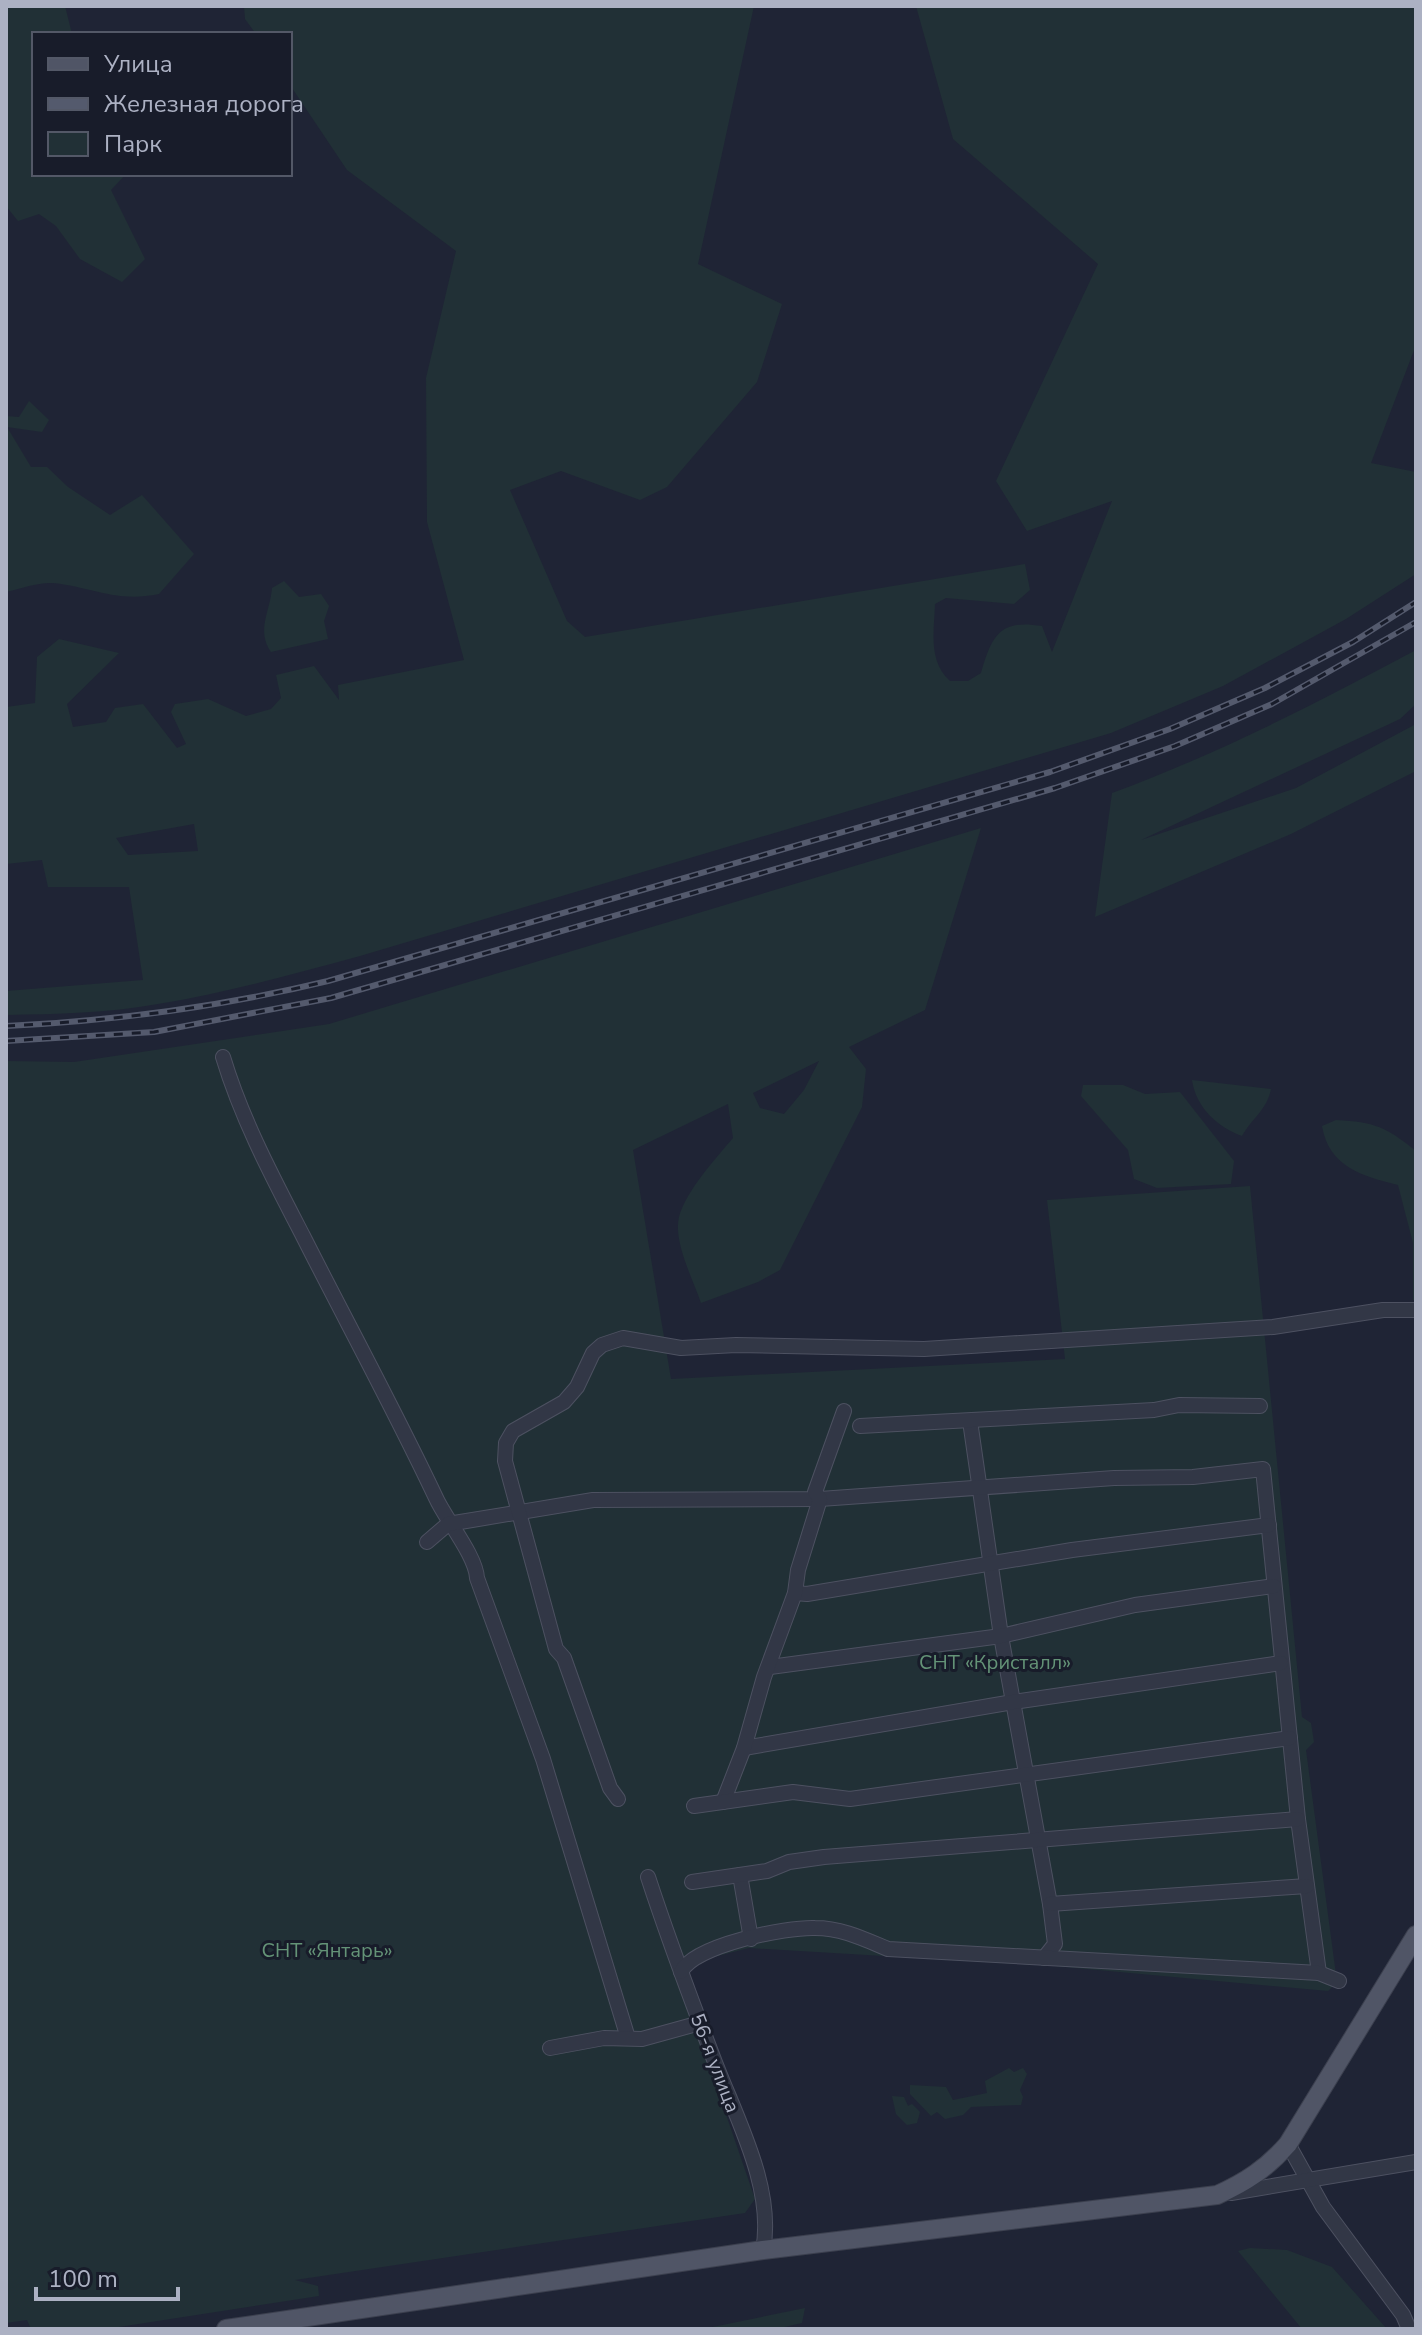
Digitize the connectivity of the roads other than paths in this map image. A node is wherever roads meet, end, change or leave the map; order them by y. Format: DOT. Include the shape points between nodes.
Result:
graph roads {
  1 [pos="223,1057"];
  2 [pos="1416,1310"];
  3 [pos="1260,1406"];
  4 [pos="844,1411"];
  5 [pos="970,1421"];
  6 [pos="860,1426"];
  7 [pos="977,1487"];
  8 [pos="820,1499"];
  9 [pos="519,1511"];
  10 [pos="448,1524"];
  11 [pos="1269,1525"];
  12 [pos="427,1542"];
  13 [pos="989,1565"];
  14 [pos="1274,1586"];
  15 [pos="795,1593"];
  16 [pos="1001,1636"];
  17 [pos="1281,1663"];
  18 [pos="770,1667"];
  19 [pos="1013,1702"];
  20 [pos="1290,1738"];
  21 [pos="744,1748"];
  22 [pos="1024,1772"];
  23 [pos="618,1799"];
  24 [pos="723,1802"];
  25 [pos="694,1806"];
  26 [pos="1298,1819"];
  27 [pos="1037,1839"];
  28 [pos="740,1875"];
  29 [pos="648,1877"];
  30 [pos="692,1882"];
  31 [pos="1307,1886"];
  32 [pos="1050,1904"];
  33 [pos="1416,1935"];
  34 [pos="751,1939"];
  35 [pos="1044,1958"];
  36 [pos="681,1972"];
  37 [pos="1319,1973"];
  38 [pos="1339,1981"];
  39 [pos="700,2023"];
  40 [pos="628,2038"];
  41 [pos="550,2048"];
  42 [pos="1288,2144"];
  43 [pos="1416,2162"];
  44 [pos="1306,2180"];
  45 [pos="1217,2195"];
  46 [pos="763,2250"];
  47 [pos="226,2329"];
  48 [pos="1409,2329"];
  1 -- 10 [label="street" via="261,1153 389,1398"];
  2 -- 9 [label="street" via="1273,1327 924,1349 681,1348 623,1338 593,1353 564,1402 513,1431 506,1443 506,1475"];
  3 -- 5 [label="street" via="1179,1405"];
  4 -- 8 [label="street" via="815,1492"];
  5 -- 6 [label="street"];
  5 -- 7 [label="street"];
  7 -- 8 [label="street"];
  7 -- 11 [label="street" via="1263,1469"];
  7 -- 13 [label="street"];
  8 -- 9 [label="street" via="593,1500"];
  8 -- 15 [label="street"];
  9 -- 10 [label="street"];
  9 -- 23 [label="street" via="556,1649"];
  10 -- 12 [label="street"];
  10 -- 40 [label="street" via="476,1568 525,1706"];
  11 -- 13 [label="street"];
  11 -- 14 [label="street"];
  13 -- 15 [label="street"];
  13 -- 16 [label="street"];
  14 -- 16 [label="street" via="1135,1605"];
  14 -- 17 [label="street"];
  15 -- 18 [label="street"];
  16 -- 18 [label="street"];
  16 -- 19 [label="street"];
  17 -- 19 [label="street"];
  17 -- 20 [label="street"];
  18 -- 21 [label="street"];
  19 -- 21 [label="street"];
  19 -- 22 [label="street"];
  20 -- 22 [label="street"];
  20 -- 26 [label="street"];
  21 -- 24 [label="street"];
  22 -- 24 [label="street" via="850,1799 793,1792"];
  22 -- 27 [label="street"];
  24 -- 25 [label="street"];
  26 -- 27 [label="street"];
  26 -- 31 [label="street"];
  27 -- 28 [label="street" via="824,1857"];
  27 -- 32 [label="street"];
  28 -- 30 [label="street"];
  28 -- 34 [label="street"];
  29 -- 36 [label="street, 56-я улица"];
  31 -- 32 [label="street"];
  31 -- 37 [label="street"];
  32 -- 35 [label="street" via="1055,1944"];
  33 -- 42 [label="main road"];
  34 -- 35 [label="street" via="814,1927 847,1932 888,1949"];
  34 -- 36 [label="street" via="694,1958"];
  35 -- 37 [label="street"];
  36 -- 39 [label="street, 56-я улица"];
  37 -- 38 [label="street"];
  39 -- 40 [label="street"];
  39 -- 46 [label="street, 56-я улица" via="758,2179 768,2225"];
  40 -- 41 [label="street"];
  42 -- 44 [label="street"];
  42 -- 45 [label="main road" via="1270,2165"];
  43 -- 44 [label="street"];
  44 -- 45 [label="street"];
  44 -- 48 [label="street"];
  45 -- 46 [label="main road"];
  46 -- 47 [label="main road"];
}
